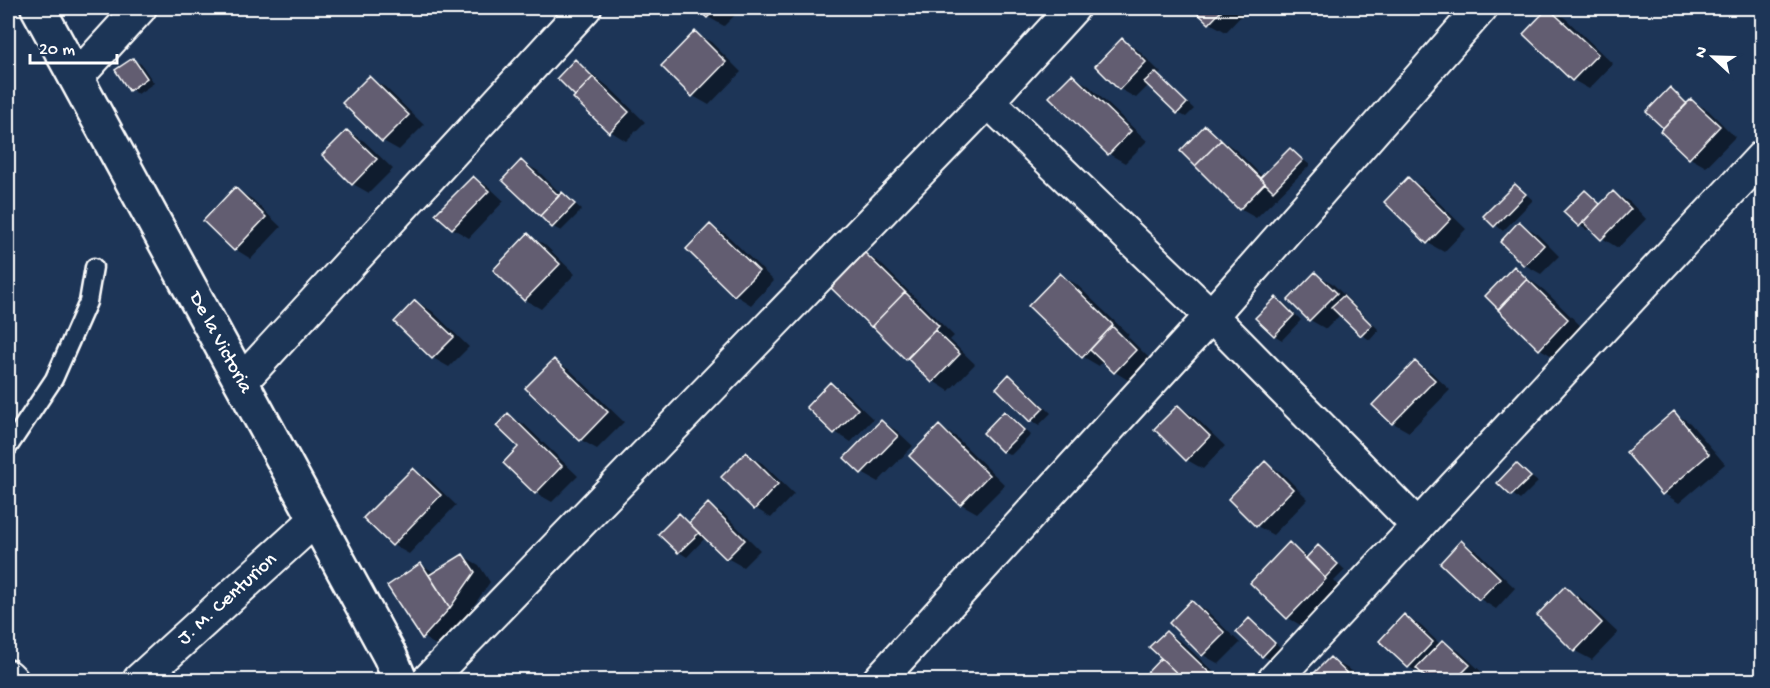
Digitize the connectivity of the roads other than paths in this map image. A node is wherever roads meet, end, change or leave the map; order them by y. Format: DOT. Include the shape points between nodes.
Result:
graph roads {
  1 [pos="38,8"];
  2 [pos="140,8"];
  3 [pos="585,8"];
  4 [pos="1073,8"];
  5 [pos="1481,8"];
  6 [pos="76,78"];
  7 [pos="988,101"];
  8 [pos="1762,157"];
  9 [pos="94,267"];
  10 [pos="1211,316"];
  11 [pos="241,382"];
  12 [pos="8,448"];
  13 [pos="316,519"];
  14 [pos="1418,526"];
  15 [pos="8,676"];
  16 [pos="12,681"];
  17 [pos="139,681"];
  18 [pos="400,681"];
  19 [pos="428,681"];
  20 [pos="879,681"];
  21 [pos="1274,681"];
  1 -- 6 [label="main road, De la Victoria"];
  2 -- 6 [label="street"];
  3 -- 11 [label="street"];
  4 -- 7 [label="street"];
  5 -- 10 [label="street"];
  6 -- 11 [label="main road, De la Victoria"];
  7 -- 10 [label="street"];
  7 -- 19 [label="street"];
  8 -- 14 [label="street"];
  9 -- 12 [label="lane" via="88,302 54,379"];
  10 -- 14 [label="street"];
  10 -- 20 [label="street"];
  11 -- 13 [label="main road, De la Victoria"];
  13 -- 17 [label="street, J. M. Centurion"];
  13 -- 18 [label="main road, De la Victoria"];
  14 -- 21 [label="street"];
  15 -- 16 [label="street"];
}
